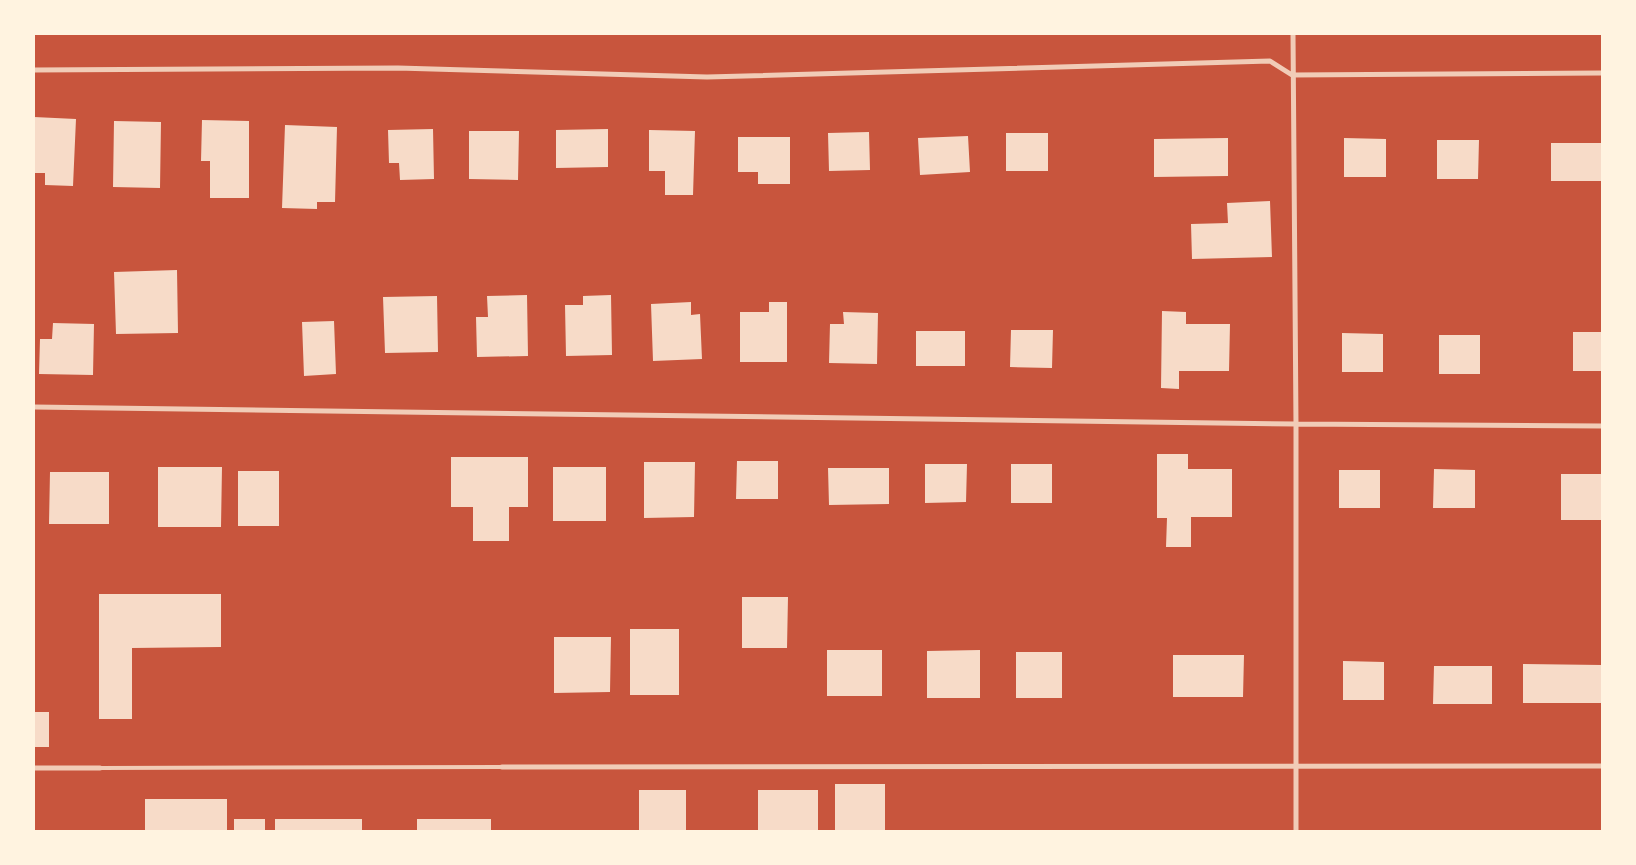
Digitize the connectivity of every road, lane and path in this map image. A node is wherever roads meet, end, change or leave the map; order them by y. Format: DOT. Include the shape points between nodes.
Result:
graph roads {
  1 [pos="1293,34"];
  2 [pos="34,70"];
  3 [pos="1602,73"];
  4 [pos="1292,75"];
  5 [pos="34,407"];
  6 [pos="1296,424"];
  7 [pos="1602,426"];
  8 [pos="1295,766"];
  9 [pos="1602,766"];
  10 [pos="502,767"];
  11 [pos="34,768"];
  12 [pos="100,768"];
  13 [pos="1296,831"];
  1 -- 4 [label="street"];
  2 -- 4 [label="street" via="398,68 707,77 1270,61"];
  3 -- 4 [label="street"];
  4 -- 6 [label="street"];
  5 -- 6 [label="street"];
  6 -- 7 [label="street"];
  6 -- 8 [label="street"];
  8 -- 9 [label="street"];
  8 -- 10 [label="street"];
  8 -- 13 [label="street"];
  10 -- 12 [label="lane"];
  11 -- 12 [label="street"];
}
